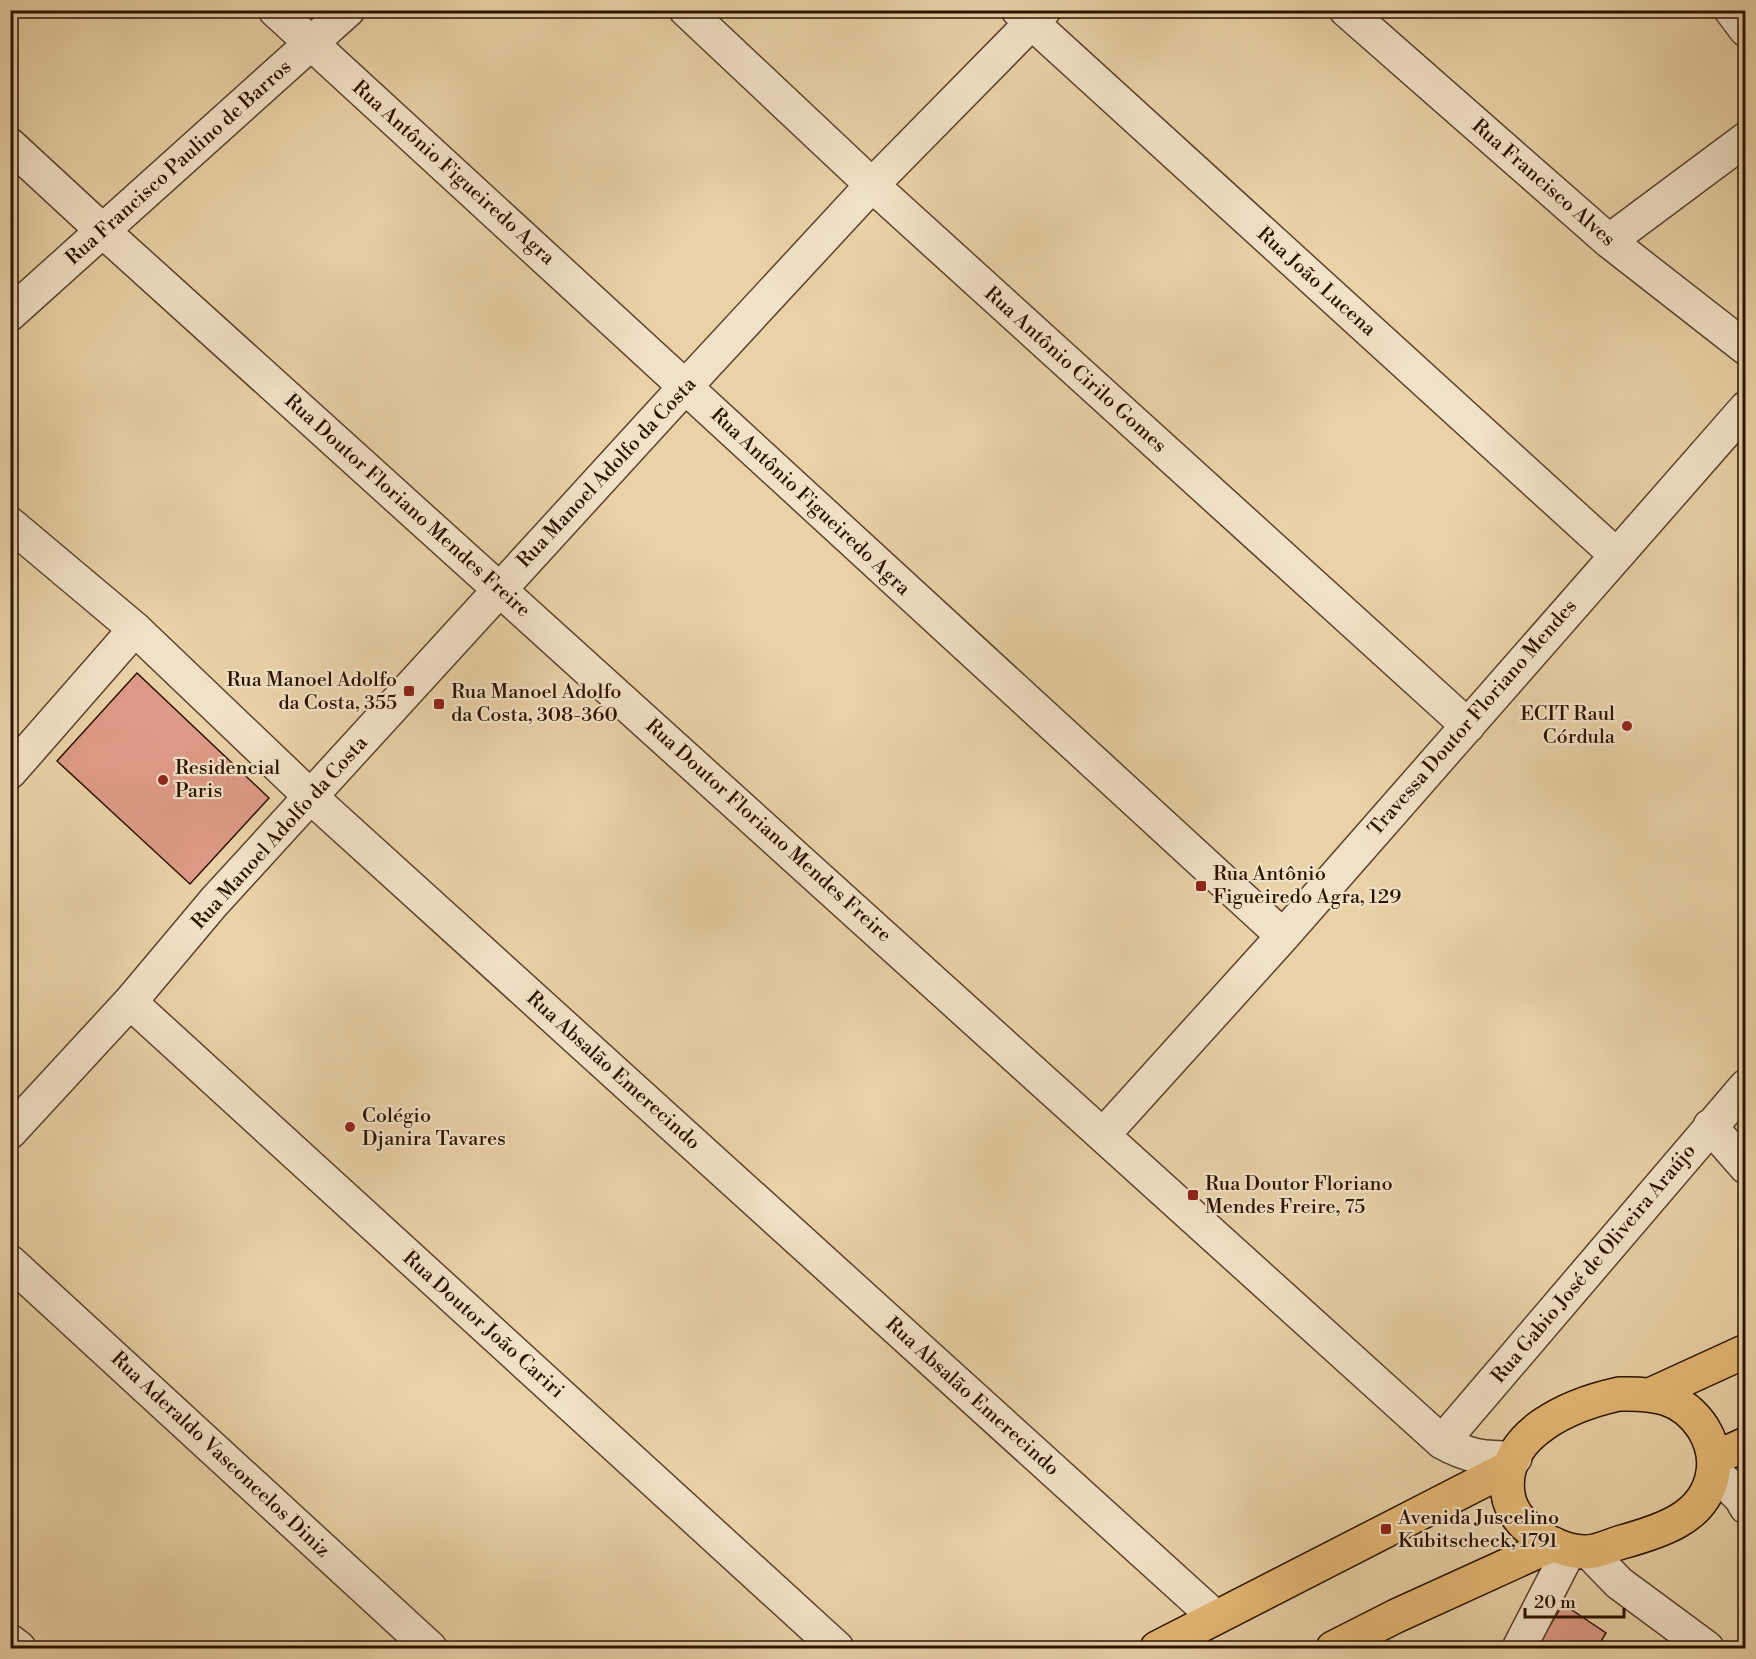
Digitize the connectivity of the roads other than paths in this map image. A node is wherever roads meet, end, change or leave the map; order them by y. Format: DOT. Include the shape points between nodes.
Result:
graph roads {
  1 [pos="275,10"];
  2 [pos="348,10"];
  3 [pos="686,10"];
  4 [pos="1346,10"];
  5 [pos="1731,10"];
  6 [pos="1031,15"];
  7 [pos="1746,30"];
  8 [pos="311,44"];
  9 [pos="1746,139"];
  10 [pos="10,145"];
  11 [pos="872,185"];
  12 [pos="103,231"];
  13 [pos="1610,241"];
  14 [pos="10,314"];
  15 [pos="1746,348"];
  16 [pos="685,387"];
  17 [pos="1746,408"];
  18 [pos="10,524"];
  19 [pos="1615,554"];
  20 [pos="499,590"];
  21 [pos="135,629"];
  22 [pos="1468,726"];
  23 [pos="10,772"];
  24 [pos="312,798"];
  25 [pos="1283,936"];
  26 [pos="130,1002"];
  27 [pos="1746,1086"];
  28 [pos="1710,1126"];
  29 [pos="10,1132"];
  30 [pos="1104,1134"];
  31 [pos="1746,1167"];
  32 [pos="10,1262"];
  33 [pos="1746,1351"];
  34 [pos="1652,1394"];
  35 [pos="1442,1442"];
  36 [pos="1746,1444"];
  37 [pos="1513,1462"];
  38 [pos="1715,1465"];
  39 [pos="1746,1507"];
  40 [pos="1570,1549"];
  41 [pos="1215,1617"];
  42 [pos="10,1641"];
  43 [pos="19,1648"];
  44 [pos="430,1648"];
  45 [pos="837,1648"];
  46 [pos="1157,1648"];
  47 [pos="1333,1648"];
  48 [pos="1519,1648"];
  49 [pos="1707,1648"];
  1 -- 8 [label="street, Rua Antônio Figueiredo Agra"];
  2 -- 8 [label="street, Rua Francisco Paulino de Barros"];
  3 -- 11 [label="street, Rua Antônio Cirilo Gomes"];
  4 -- 13 [label="street, Rua Francisco Alves"];
  5 -- 7 [label="street"];
  6 -- 11 [label="street, Rua Manoel Adolfo da Costa"];
  6 -- 19 [label="street, Rua João Lucena"];
  8 -- 12 [label="street, Rua Francisco Paulino de Barros"];
  8 -- 16 [label="street, Rua Antônio Figueiredo Agra"];
  9 -- 13 [label="street"];
  10 -- 12 [label="street, Rua Doutor Floriano Mendes Freire"];
  11 -- 16 [label="street, Rua Manoel Adolfo da Costa"];
  11 -- 22 [label="street, Rua Antônio Cirilo Gomes"];
  12 -- 14 [label="street, Rua Francisco Paulino de Barros"];
  12 -- 20 [label="street, Rua Doutor Floriano Mendes Freire"];
  13 -- 15 [label="street, Rua Francisco Alves"];
  16 -- 20 [label="street, Rua Manoel Adolfo da Costa"];
  16 -- 25 [label="street, Rua Antônio Figueiredo Agra"];
  17 -- 19 [label="street, Travessa Doutor Floriano Mendes"];
  18 -- 21 [label="street, Rua Absalão Emerecindo"];
  19 -- 22 [label="street, Travessa Doutor Floriano Mendes"];
  20 -- 24 [label="street, Rua Manoel Adolfo da Costa"];
  20 -- 30 [label="street, Rua Doutor Floriano Mendes Freire"];
  21 -- 23 [label="street"];
  21 -- 24 [label="street, Rua Absalão Emerecindo"];
  22 -- 25 [label="street, Travessa Doutor Floriano Mendes"];
  24 -- 26 [label="street, Rua Manoel Adolfo da Costa" via="214,903"];
  24 -- 41 [label="street, Rua Absalão Emerecindo"];
  25 -- 30 [label="street, Travessa Doutor Floriano Mendes"];
  26 -- 29 [label="street, Rua Manoel Adolfo da Costa"];
  26 -- 45 [label="street, Rua Doutor João Cariri"];
  27 -- 28 [label="street, Rua Gabio José de Oliveira Araújo"];
  28 -- 31 [label="street"];
  28 -- 35 [label="street, Rua Gabio José de Oliveira Araújo"];
  30 -- 35 [label="street, Rua Doutor Floriano Mendes Freire"];
  32 -- 44 [label="street, Rua Aderaldo Vasconcelos Diniz"];
  33 -- 34 [label="main road"];
  34 -- 37 [label="main road" via="1619,1394 1585,1402 1559,1414 1540,1426"];
  34 -- 38 [label="main road" via="1684,1406 1708,1438"];
  35 -- 37 [label="street, Rua Doutor Floriano Mendes Freire" via="1464,1454"];
  36 -- 38 [label="main road"];
  37 -- 40 [label="main road" via="1508,1494 1515,1511 1529,1528"];
  37 -- 41 [label="main road"];
  38 -- 39 [label="street"];
  38 -- 40 [label="main road" via="1702,1499 1679,1521"];
  40 -- 47 [label="main road" via="1396,1616"];
  40 -- 48 [label="street"];
  40 -- 49 [label="street"];
  41 -- 46 [label="main road"];
  42 -- 43 [label="street"];
}
